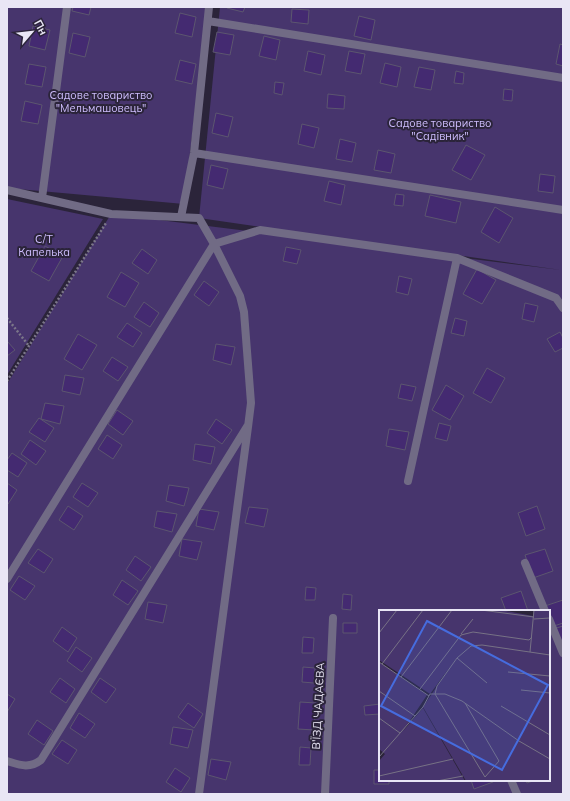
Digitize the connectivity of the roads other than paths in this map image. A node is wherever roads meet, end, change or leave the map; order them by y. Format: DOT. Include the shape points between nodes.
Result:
graph roads {
  1 [pos="67,7"];
  2 [pos="209,7"];
  3 [pos="208,21"];
  4 [pos="563,78"];
  5 [pos="194,152"];
  6 [pos="7,190"];
  7 [pos="42,198"];
  8 [pos="563,210"];
  9 [pos="181,217"];
  10 [pos="214,244"];
  11 [pos="457,258"];
  12 [pos="563,308"];
  13 [pos="249,422"];
  14 [pos="408,481"];
  15 [pos="525,563"];
  16 [pos="7,579"];
  17 [pos="546,610"];
  18 [pos="334,618"];
  19 [pos="550,621"];
  20 [pos="563,653"];
  21 [pos="7,761"];
  22 [pos="511,781"];
  23 [pos="199,794"];
  24 [pos="326,794"];
  25 [pos="517,794"];
  1 -- 7 [label="lane"];
  2 -- 3 [label="lane"];
  3 -- 4 [label="lane"];
  3 -- 5 [label="lane"];
  5 -- 8 [label="lane"];
  5 -- 9 [label="lane"];
  6 -- 7 [label="lane"];
  7 -- 9 [label="lane" via="111,214"];
  9 -- 10 [label="lane" via="199,218"];
  10 -- 11 [label="lane" via="260,230"];
  10 -- 13 [label="lane" via="240,296 244,312 251,403"];
  10 -- 16 [label="lane"];
  11 -- 12 [label="lane" via="556,298"];
  11 -- 14 [label="lane"];
  13 -- 21 [label="lane" via="41,760 30,766"];
  13 -- 23 [label="lane"];
  15 -- 17 [label="lane"];
  18 -- 24 [label="lane, В'ЇЗД ЧАДАЄВА"];
  19 -- 20 [label="lane"];
  22 -- 25 [label="lane"];
}
